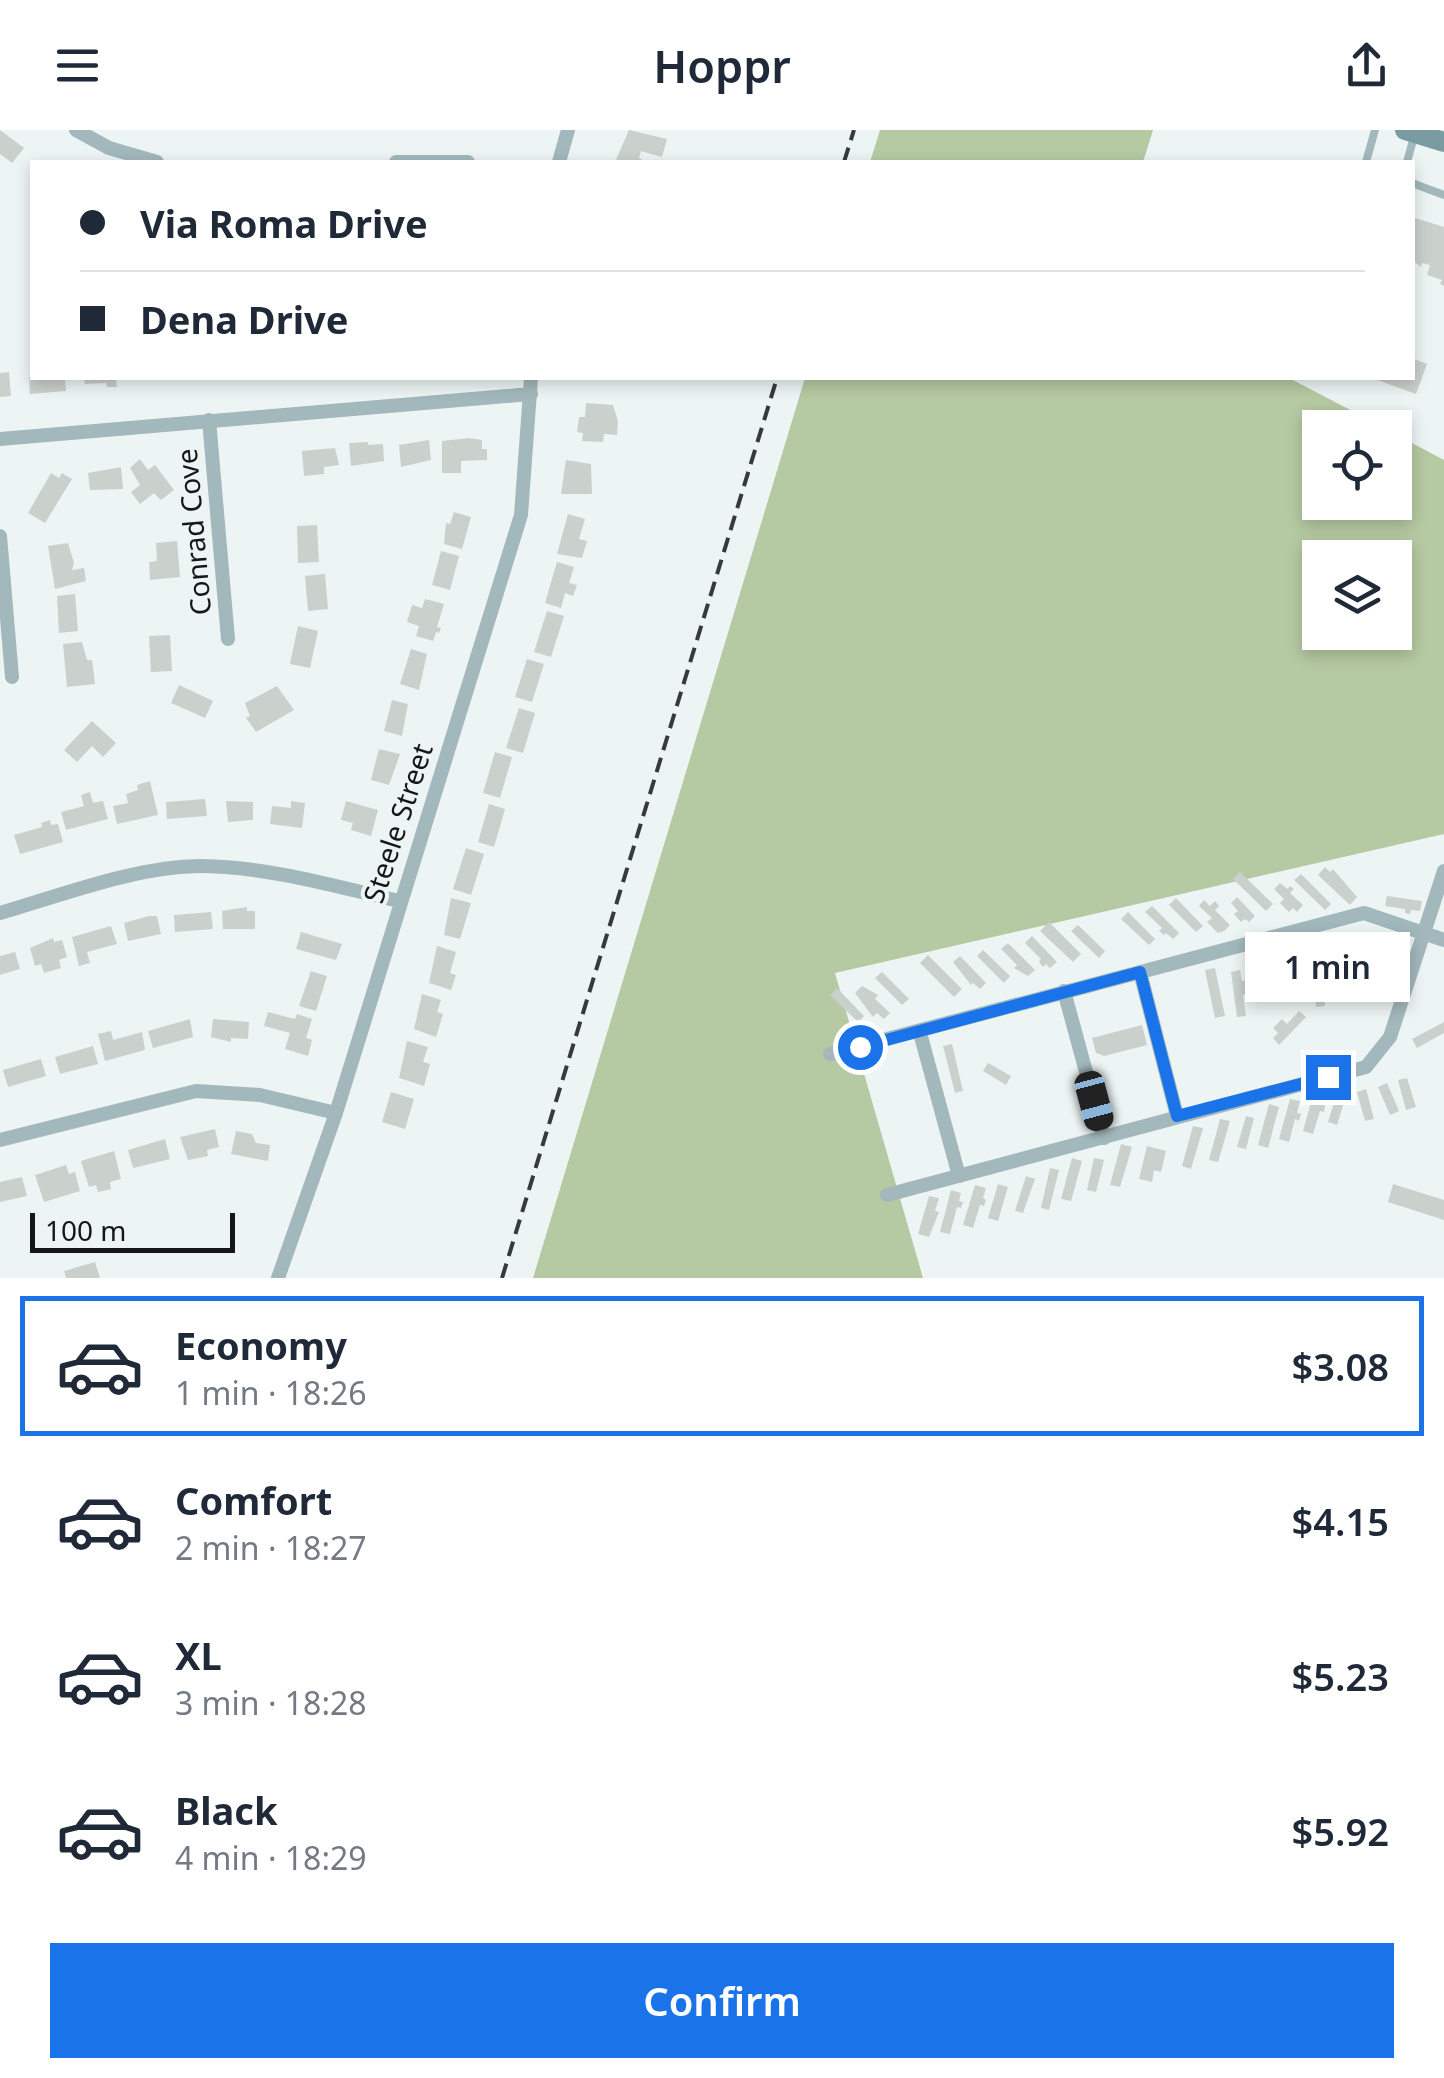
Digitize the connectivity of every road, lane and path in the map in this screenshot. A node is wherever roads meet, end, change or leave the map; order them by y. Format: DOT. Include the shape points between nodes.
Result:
graph roads {
  1 [pos="76,130"];
  2 [pos="568,130"];
  3 [pos="1375,130"];
  4 [pos="1410,132"];
  5 [pos="1444,142"];
  6 [pos="150,160"];
  7 [pos="560,160"];
  8 [pos="1367,160"];
  9 [pos="1408,160"];
  10 [pos="1415,184"];
  11 [pos="1444,195"];
  12 [pos="531,386"];
  13 [pos="209,420"];
  14 [pos="0,439"];
  15 [pos="0,536"];
  16 [pos="228,639"];
  17 [pos="12,677"];
  18 [pos="1444,871"];
  19 [pos="399,902"];
  20 [pos="0,913"];
  21 [pos="1423,934"];
  22 [pos="1444,940"];
  23 [pos="1140,972"];
  24 [pos="1064,991"];
  25 [pos="920,1033"];
  26 [pos="830,1054"];
  27 [pos="336,1113"];
  28 [pos="1177,1116"];
  29 [pos="1104,1138"];
  30 [pos="0,1140"];
  31 [pos="959,1176"];
  32 [pos="887,1195"];
  33 [pos="278,1278"];
  1 -- 6 [label="street"];
  2 -- 7 [label="street"];
  3 -- 8 [label="lane"];
  4 -- 5 [label="main road"];
  4 -- 9 [label="lane"];
  10 -- 11 [label="lane"];
  12 -- 13 [label="street"];
  12 -- 19 [label="street, Steele Street" via="522,515"];
  13 -- 14 [label="street"];
  13 -- 16 [label="street, Conrad Cove"];
  15 -- 17 [label="street"];
  18 -- 21 [label="street"];
  19 -- 20 [label="street" via="294,876 200,866 113,880"];
  19 -- 27 [label="street, Steele Street"];
  21 -- 22 [label="street"];
  21 -- 23 [label="street" via="1364,913"];
  21 -- 28 [label="street" via="1390,1037 1366,1067"];
  23 -- 24 [label="street"];
  23 -- 28 [label="street"];
  24 -- 25 [label="street"];
  24 -- 29 [label="street"];
  25 -- 26 [label="street"];
  25 -- 31 [label="street"];
  27 -- 30 [label="street" via="260,1094 196,1091"];
  27 -- 33 [label="street, Steele Street"];
  28 -- 29 [label="street"];
  29 -- 31 [label="street"];
  31 -- 32 [label="street"];
}
